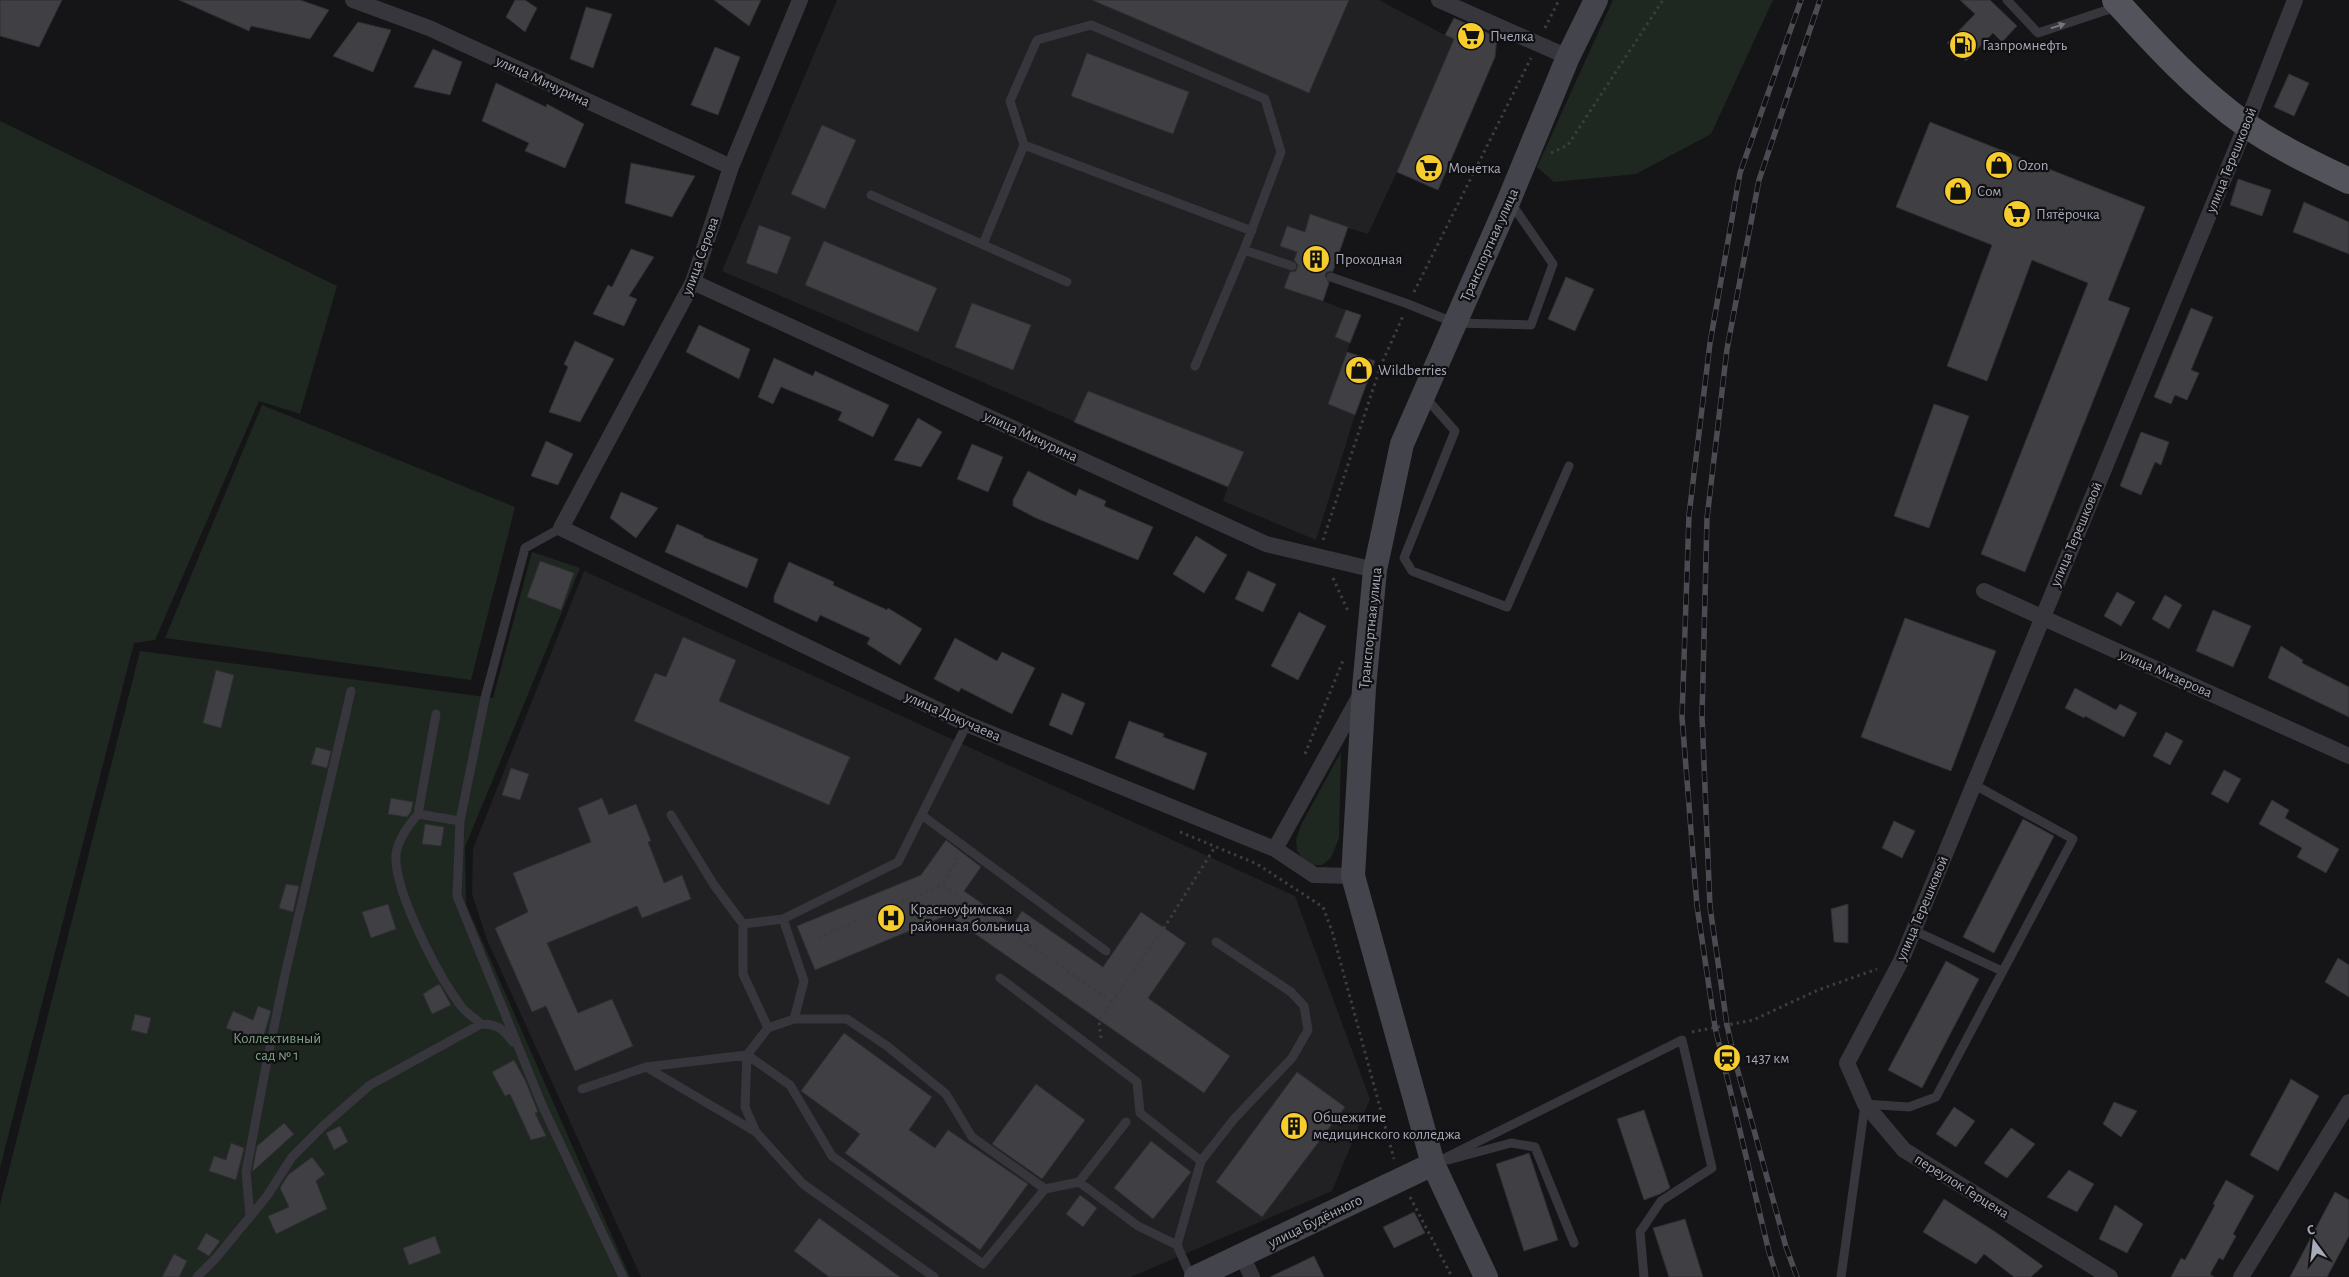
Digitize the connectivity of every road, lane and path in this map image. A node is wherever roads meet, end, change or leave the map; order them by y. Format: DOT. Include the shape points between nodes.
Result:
graph roads {
  1 [pos="353,0"];
  2 [pos="800,0"];
  3 [pos="1438,0"];
  4 [pos="1596,0"];
  5 [pos="1663,0"];
  6 [pos="2007,0"];
  7 [pos="2295,0"];
  8 [pos="2118,3"];
  9 [pos="1568,57"];
  10 [pos="2246,125"];
  11 [pos="1024,145"];
  12 [pos="731,167"];
  13 [pos="1523,167"];
  14 [pos="2349,181"];
  15 [pos="871,195"];
  16 [pos="1510,200"];
  17 [pos="1252,231"];
  18 [pos="983,244"];
  19 [pos="1244,250"];
  20 [pos="1292,266"];
  21 [pos="1331,277"];
  22 [pos="693,282"];
  23 [pos="1067,282"];
  24 [pos="1455,324"];
  25 [pos="1195,366"];
  26 [pos="1423,395"];
  27 [pos="1569,466"];
  28 [pos="562,528"];
  29 [pos="1375,570"];
  30 [pos="1984,590"];
  31 [pos="2042,617"];
  32 [pos="1345,655"];
  33 [pos="1364,688"];
  34 [pos="351,690"];
  35 [pos="436,714"];
  36 [pos="968,724"];
  37 [pos="2349,756"];
  38 [pos="1302,761"];
  39 [pos="1973,784"];
  40 [pos="418,814"];
  41 [pos="671,815"];
  42 [pos="923,816"];
  43 [pos="460,821"];
  44 [pos="1179,832"];
  45 [pos="1270,846"];
  46 [pos="1215,847"];
  47 [pos="958,856"];
  48 [pos="1257,864"];
  49 [pos="1353,876"];
  50 [pos="942,884"];
  51 [pos="783,919"];
  52 [pos="743,924"];
  53 [pos="1913,930"];
  54 [pos="818,938"];
  55 [pos="1216,942"];
  56 [pos="1106,951"];
  57 [pos="2002,971"];
  58 [pos="1000,978"];
  59 [pos="1112,1002"];
  60 [pos="794,1019"];
  61 [pos="1099,1021"];
  62 [pos="482,1024"];
  63 [pos="768,1028"];
  64 [pos="522,1054"];
  65 [pos="747,1055"];
  66 [pos="1847,1063"];
  67 [pos="646,1067"];
  68 [pos="582,1089"];
  69 [pos="2349,1102"];
  70 [pos="1865,1104"];
  71 [pos="1126,1122"];
  72 [pos="756,1132"];
  73 [pos="1201,1161"];
  74 [pos="1433,1164"];
  75 [pos="1402,1179"];
  76 [pos="1079,1182"];
  77 [pos="1045,1189"];
  78 [pos="250,1216"];
  79 [pos="1574,1243"];
  80 [pos="1177,1245"];
  81 [pos="1242,1256"];
  82 [pos="197,1277"];
  83 [pos="623,1277"];
  84 [pos="934,1277"];
  85 [pos="1191,1277"];
  86 [pos="1196,1277"];
  87 [pos="1252,1277"];
  88 [pos="1452,1277"];
  89 [pos="1486,1277"];
  90 [pos="1644,1277"];
  91 [pos="1841,1277"];
  92 [pos="2110,1277"];
  93 [pos="2241,1277"];
  1 -- 12 [label="street, улица Мичурина" via="429,28"];
  2 -- 12 [label="street, улица Серова"];
  3 -- 9 [label="street"];
  4 -- 9 [label="main road, Транспортная улица"];
  5 -- 13 [label="path" via="1568,145"];
  6 -- 8 [label="lane, one-way" via="2038,33"];
  7 -- 10 [label="street, улица Терешковой"];
  8 -- 10 [label="main road" via="2203,91"];
  9 -- 13 [label="main road, Транспортная улица"];
  10 -- 14 [label="main road" via="2305,160"];
  10 -- 31 [label="street, улица Терешковой"];
  11 -- 17 [label="lane"];
  11 -- 17 [label="lane" via="1010,101 1036,40 1090,25 1265,99 1281,152"];
  11 -- 18 [label="lane"];
  12 -- 22 [label="street, улица Серова"];
  13 -- 16 [label="main road, Транспортная улица"];
  15 -- 18 [label="lane"];
  16 -- 24 [label="main road, Транспортная улица"];
  16 -- 24 [label="lane" via="1553,264 1531,325"];
  17 -- 19 [label="lane"];
  18 -- 23 [label="lane"];
  19 -- 20 [label="lane"];
  19 -- 25 [label="lane"];
  21 -- 24 [label="lane"];
  22 -- 28 [label="street, улица Серова"];
  22 -- 29 [label="street, улица Мичурина" via="1266,544"];
  24 -- 26 [label="main road, Транспортная улица"];
  26 -- 27 [label="lane" via="1455,431 1404,558 1412,571 1507,607"];
  26 -- 29 [label="main road, Транспортная улица" via="1402,444"];
  28 -- 36 [label="street, улица Докучаева"];
  28 -- 43 [label="lane" via="525,548 485,698"];
  29 -- 33 [label="main road, Транспортная улица"];
  30 -- 31 [label="street, улица Мизерова"];
  31 -- 37 [label="street, улица Мизерова"];
  31 -- 39 [label="street, улица Терешковой"];
  32 -- 38 [label="path"];
  33 -- 45 [label="street"];
  33 -- 49 [label="main road, Транспортная улица"];
  34 -- 78 [label="lane" via="267,1061 246,1172"];
  35 -- 40 [label="lane"];
  36 -- 42 [label="lane"];
  36 -- 45 [label="street, улица Докучаева"];
  39 -- 53 [label="street, улица Терешковой"];
  39 -- 57 [label="lane" via="2073,839"];
  40 -- 43 [label="lane"];
  40 -- 62 [label="lane" via="404,831 396,853 400,885 430,955 462,1007"];
  41 -- 52 [label="lane" via="714,885"];
  42 -- 51 [label="lane" via="898,862"];
  42 -- 56 [label="lane"];
  43 -- 64 [label="lane" via="457,896"];
  44 -- 46 [label="path"];
  45 -- 48 [label="path"];
  45 -- 49 [label="street, улица Докучаева" via="1314,875"];
  46 -- 48 [label="path"];
  46 -- 59 [label="path"];
  47 -- 50 [label="path"];
  48 -- 75 [label="path" via="1323,907 1393,1157"];
  49 -- 74 [label="main road, Транспортная улица"];
  50 -- 54 [label="path"];
  50 -- 59 [label="path"];
  51 -- 52 [label="lane"];
  51 -- 60 [label="lane" via="804,981"];
  52 -- 63 [label="lane" via="743,974"];
  53 -- 57 [label="lane"];
  53 -- 66 [label="street, улица Терешковой" via="1901,961"];
  55 -- 73 [label="lane" via="1291,992 1304,1006 1308,1030 1292,1058"];
  57 -- 70 [label="lane" via="1936,1097 1909,1107"];
  58 -- 73 [label="lane" via="1137,1082 1140,1113"];
  59 -- 61 [label="path"];
  60 -- 63 [label="lane"];
  60 -- 77 [label="lane" via="847,1019 887,1046 946,1094 972,1137"];
  62 -- 64 [label="lane" via="502,1027"];
  62 -- 78 [label="lane" via="370,1084 292,1157"];
  63 -- 65 [label="lane"];
  64 -- 83 [label="lane" via="571,1169"];
  65 -- 67 [label="lane"];
  65 -- 72 [label="lane" via="745,1107"];
  65 -- 77 [label="lane" via="790,1085 832,1156 983,1264"];
  66 -- 70 [label="street, переулок Герцена"];
  67 -- 68 [label="lane"];
  67 -- 72 [label="lane"];
  69 -- 93 [label="street"];
  70 -- 91 [label="lane"];
  70 -- 92 [label="street, переулок Герцена" via="1904,1150"];
  71 -- 76 [label="lane"];
  72 -- 84 [label="lane" via="803,1184"];
  73 -- 80 [label="lane"];
  74 -- 75 [label="main road, улица Будённого"];
  74 -- 79 [label="lane" via="1511,1143 1535,1147"];
  74 -- 89 [label="main road, Транспортная улица"];
  74 -- 90 [label="lane" via="1682,1040 1712,1168 1661,1201 1640,1232"];
  75 -- 81 [label="main road, улица Будённого"];
  75 -- 88 [label="path"];
  76 -- 77 [label="lane"];
  76 -- 80 [label="lane" via="1138,1226"];
  78 -- 82 [label="lane"];
  80 -- 85 [label="lane"];
  81 -- 86 [label="main road, улица Будённого"];
  81 -- 87 [label="street"];
}
